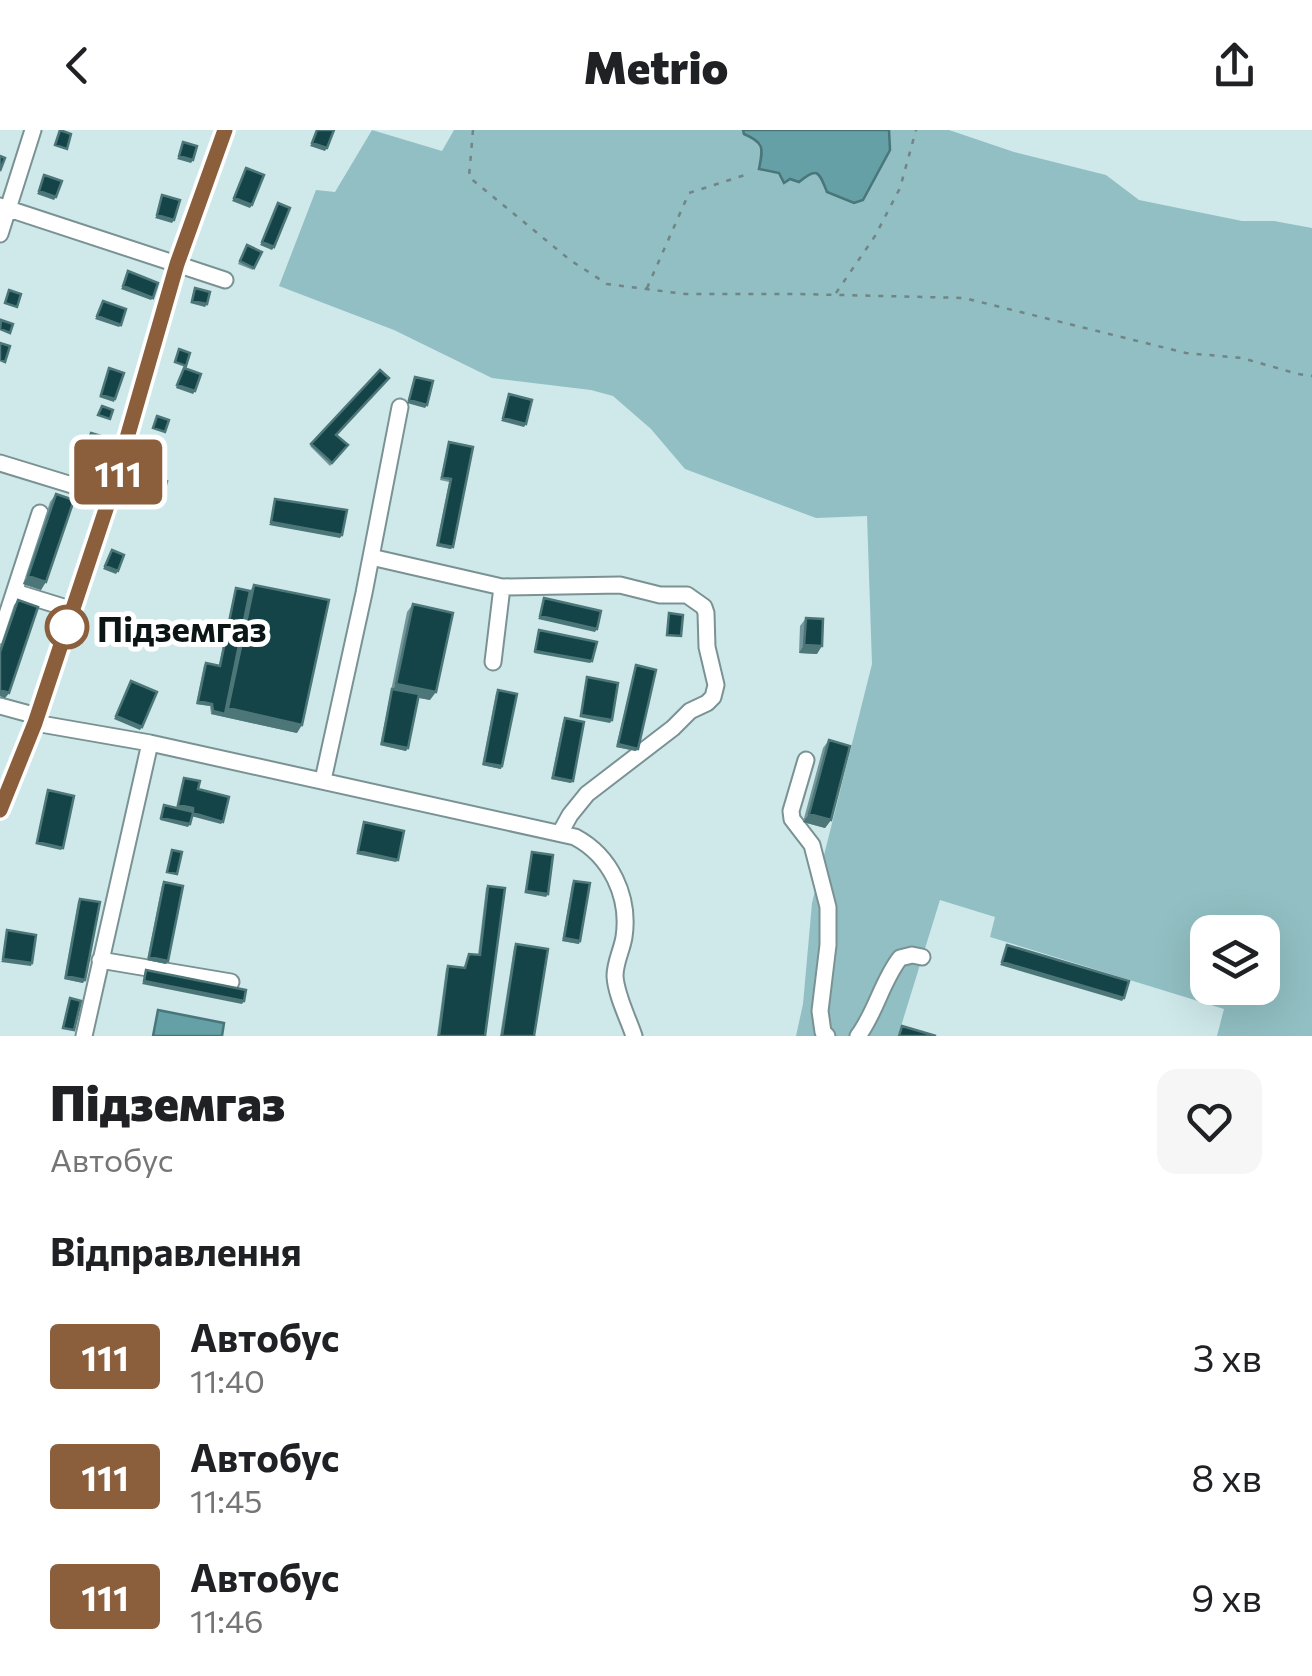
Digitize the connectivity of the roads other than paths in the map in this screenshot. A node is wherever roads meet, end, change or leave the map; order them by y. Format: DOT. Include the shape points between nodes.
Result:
graph roads {
  1 [pos="33,130"];
  2 [pos="225,130"];
  3 [pos="4,207"];
  4 [pos="0,234"];
  5 [pos="177,264"];
  6 [pos="225,280"];
  7 [pos="400,406"];
  8 [pos="0,464"];
  9 [pos="110,497"];
  10 [pos="40,513"];
  11 [pos="371,557"];
  12 [pos="502,586"];
  13 [pos="14,592"];
  14 [pos="72,610"];
  15 [pos="0,636"];
  16 [pos="493,662"];
  17 [pos="0,706"];
  18 [pos="36,719"];
  19 [pos="150,743"];
  20 [pos="806,760"];
  21 [pos="323,780"];
  22 [pos="0,810"];
  23 [pos="560,833"];
  24 [pos="922,958"];
  25 [pos="100,960"];
  26 [pos="232,982"];
  27 [pos="84,1036"];
  28 [pos="634,1036"];
  29 [pos="826,1036"];
  30 [pos="858,1036"];
  1 -- 3 [label="street"];
  2 -- 5 [label="street"];
  3 -- 4 [label="street"];
  3 -- 5 [label="street"];
  5 -- 6 [label="street"];
  5 -- 9 [label="street"];
  7 -- 11 [label="street"];
  8 -- 9 [label="street"];
  9 -- 14 [label="street"];
  10 -- 13 [label="street"];
  11 -- 12 [label="street"];
  11 -- 21 [label="street"];
  12 -- 16 [label="street"];
  12 -- 23 [label="street" via="620,584 687,595 706,613 713,697 588,794"];
  13 -- 14 [label="street"];
  13 -- 15 [label="street"];
  14 -- 18 [label="street"];
  17 -- 18 [label="street"];
  18 -- 19 [label="street"];
  18 -- 22 [label="street"];
  19 -- 21 [label="street"];
  19 -- 25 [label="street"];
  20 -- 29 [label="street" via="791,811 812,845 828,907 820,1012"];
  21 -- 23 [label="street"];
  23 -- 28 [label="street" via="592,846 620,888 626,919 615,976"];
  24 -- 30 [label="street" via="900,958"];
  25 -- 26 [label="street"];
  25 -- 27 [label="street"];
}
